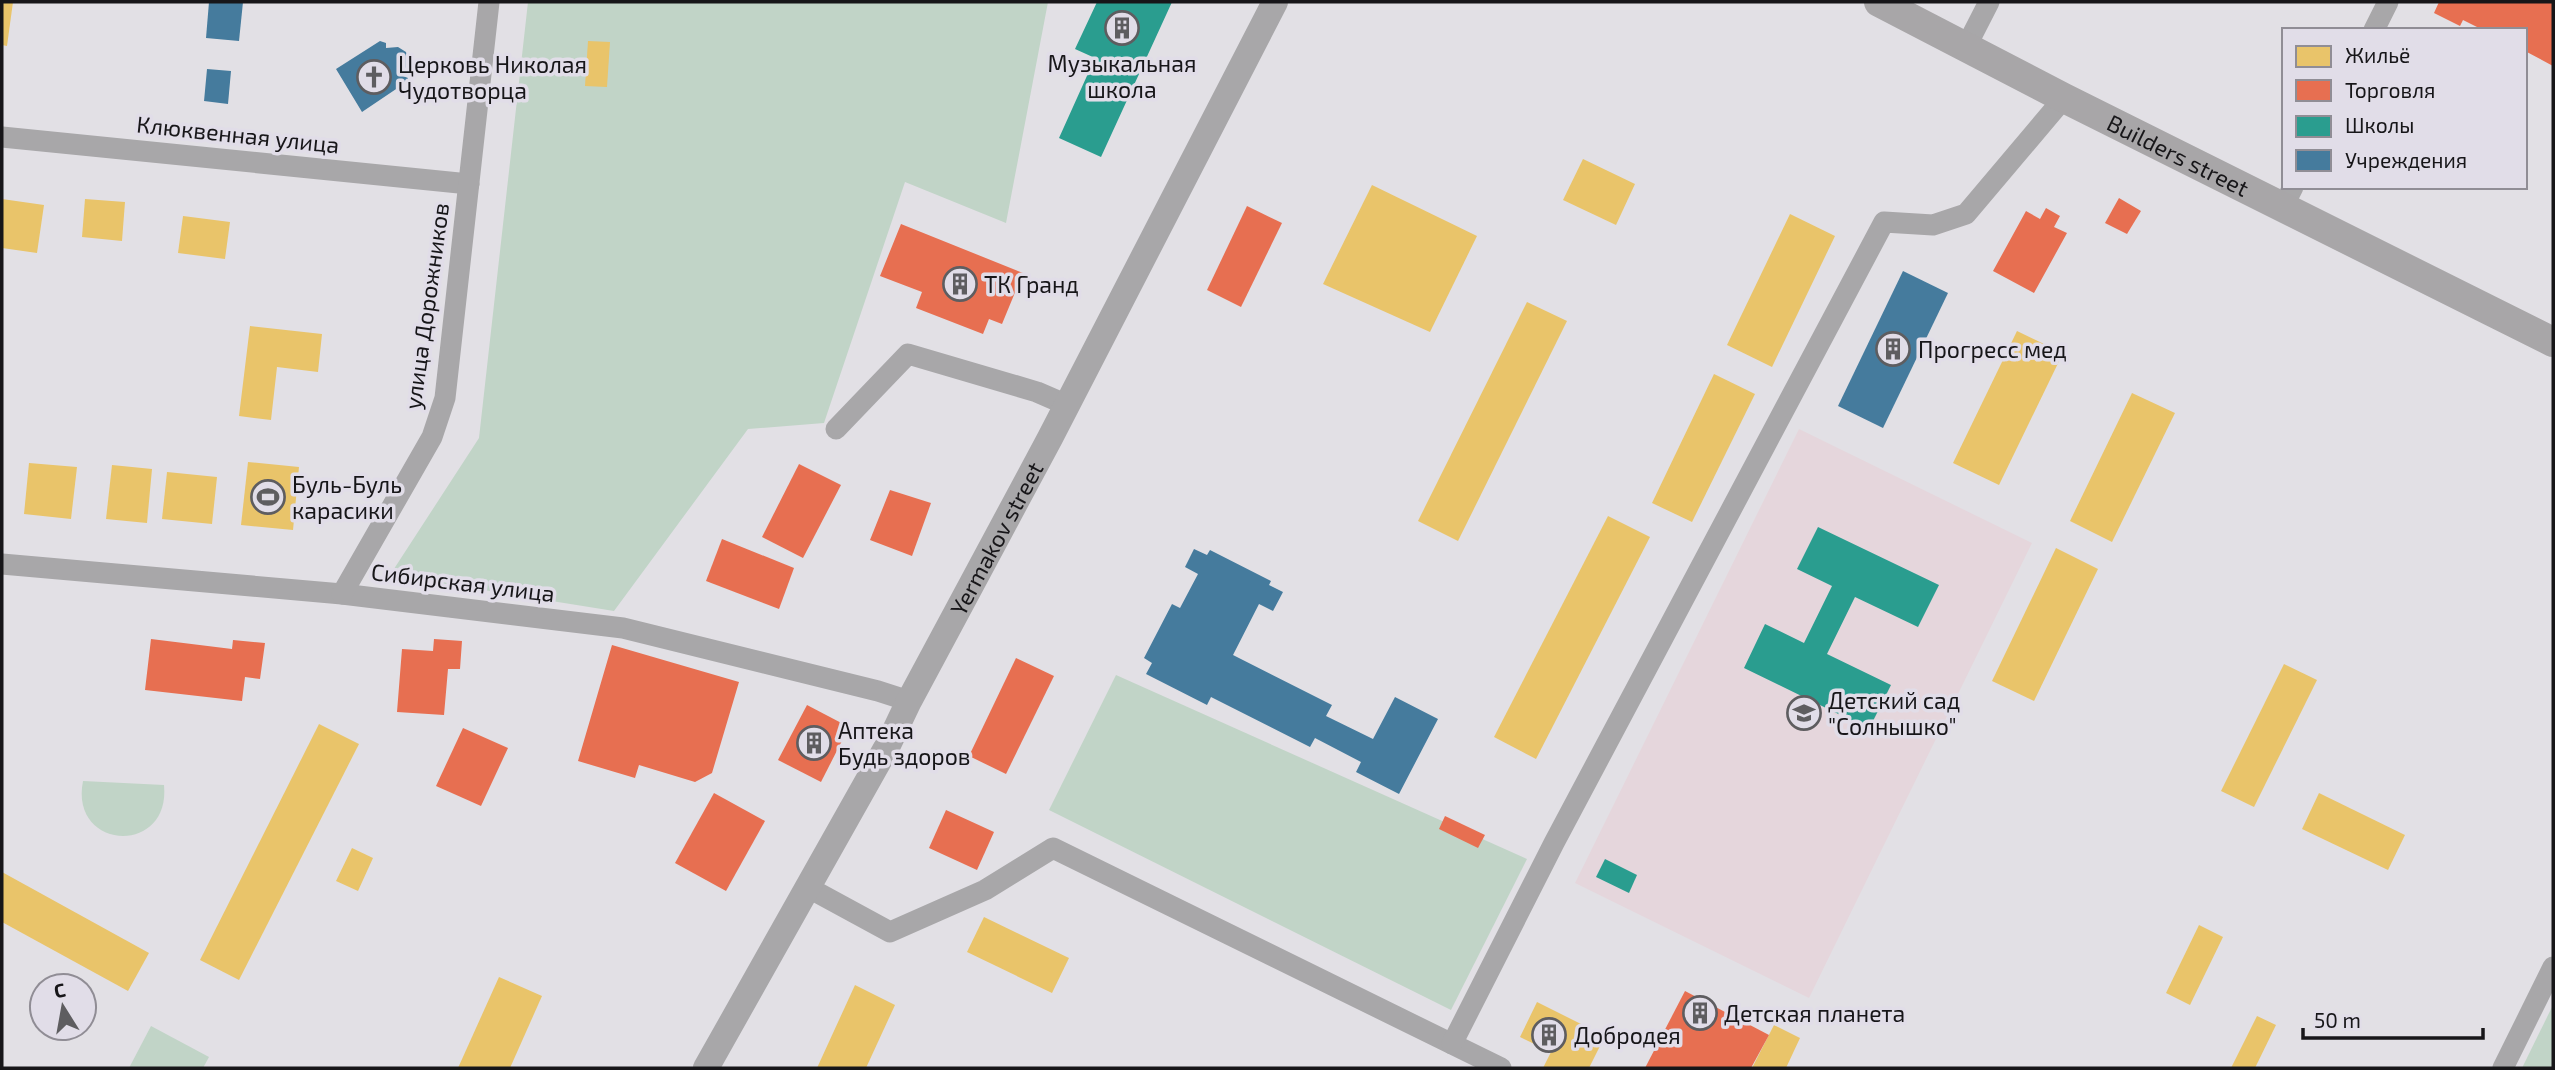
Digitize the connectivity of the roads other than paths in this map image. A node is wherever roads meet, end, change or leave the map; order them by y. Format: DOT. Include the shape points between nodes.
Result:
graph roads {
  1 [pos="489,2"];
  2 [pos="1275,2"];
  3 [pos="1879,2"];
  4 [pos="1989,2"];
  5 [pos="2388,2"];
  6 [pos="2375,28"];
  7 [pos="1966,47"];
  8 [pos="2064,98"];
  9 [pos="2,137"];
  10 [pos="468,184"];
  11 [pos="2288,197"];
  12 [pos="2551,336"];
  13 [pos="1067,405"];
  14 [pos="836,429"];
  15 [pos="2,564"];
  16 [pos="342,594"];
  17 [pos="909,701"];
  18 [pos="808,888"];
  19 [pos="2553,967"];
  20 [pos="1452,1044"];
  21 [pos="706,1068"];
  22 [pos="1501,1068"];
  23 [pos="2503,1068"];
  1 -- 10 [label="street, улица Дорожников"];
  2 -- 13 [label="street, Yermakov street"];
  3 -- 7 [label="main road, Builders street"];
  4 -- 7 [label="street"];
  5 -- 6 [label="street"];
  7 -- 8 [label="main road, Builders street"];
  8 -- 11 [label="main road, Builders street"];
  8 -- 20 [label="street" via="1966,214 1933,225 1884,222"];
  9 -- 10 [label="street, Клюквенная улица"];
  10 -- 16 [label="street, улица Дорожников" via="445,398 432,437"];
  11 -- 12 [label="main road, Builders street"];
  13 -- 14 [label="street" via="1038,392 908,354"];
  13 -- 17 [label="street, Yermakov street"];
  15 -- 16 [label="street, Сибирская улица"];
  16 -- 17 [label="street, Сибирская улица" via="623,628"];
  17 -- 18 [label="street, Yermakov street"];
  18 -- 20 [label="street" via="890,932 985,890 1054,848"];
  18 -- 21 [label="street, Yermakov street"];
  19 -- 23 [label="street"];
  20 -- 22 [label="street"];
}
